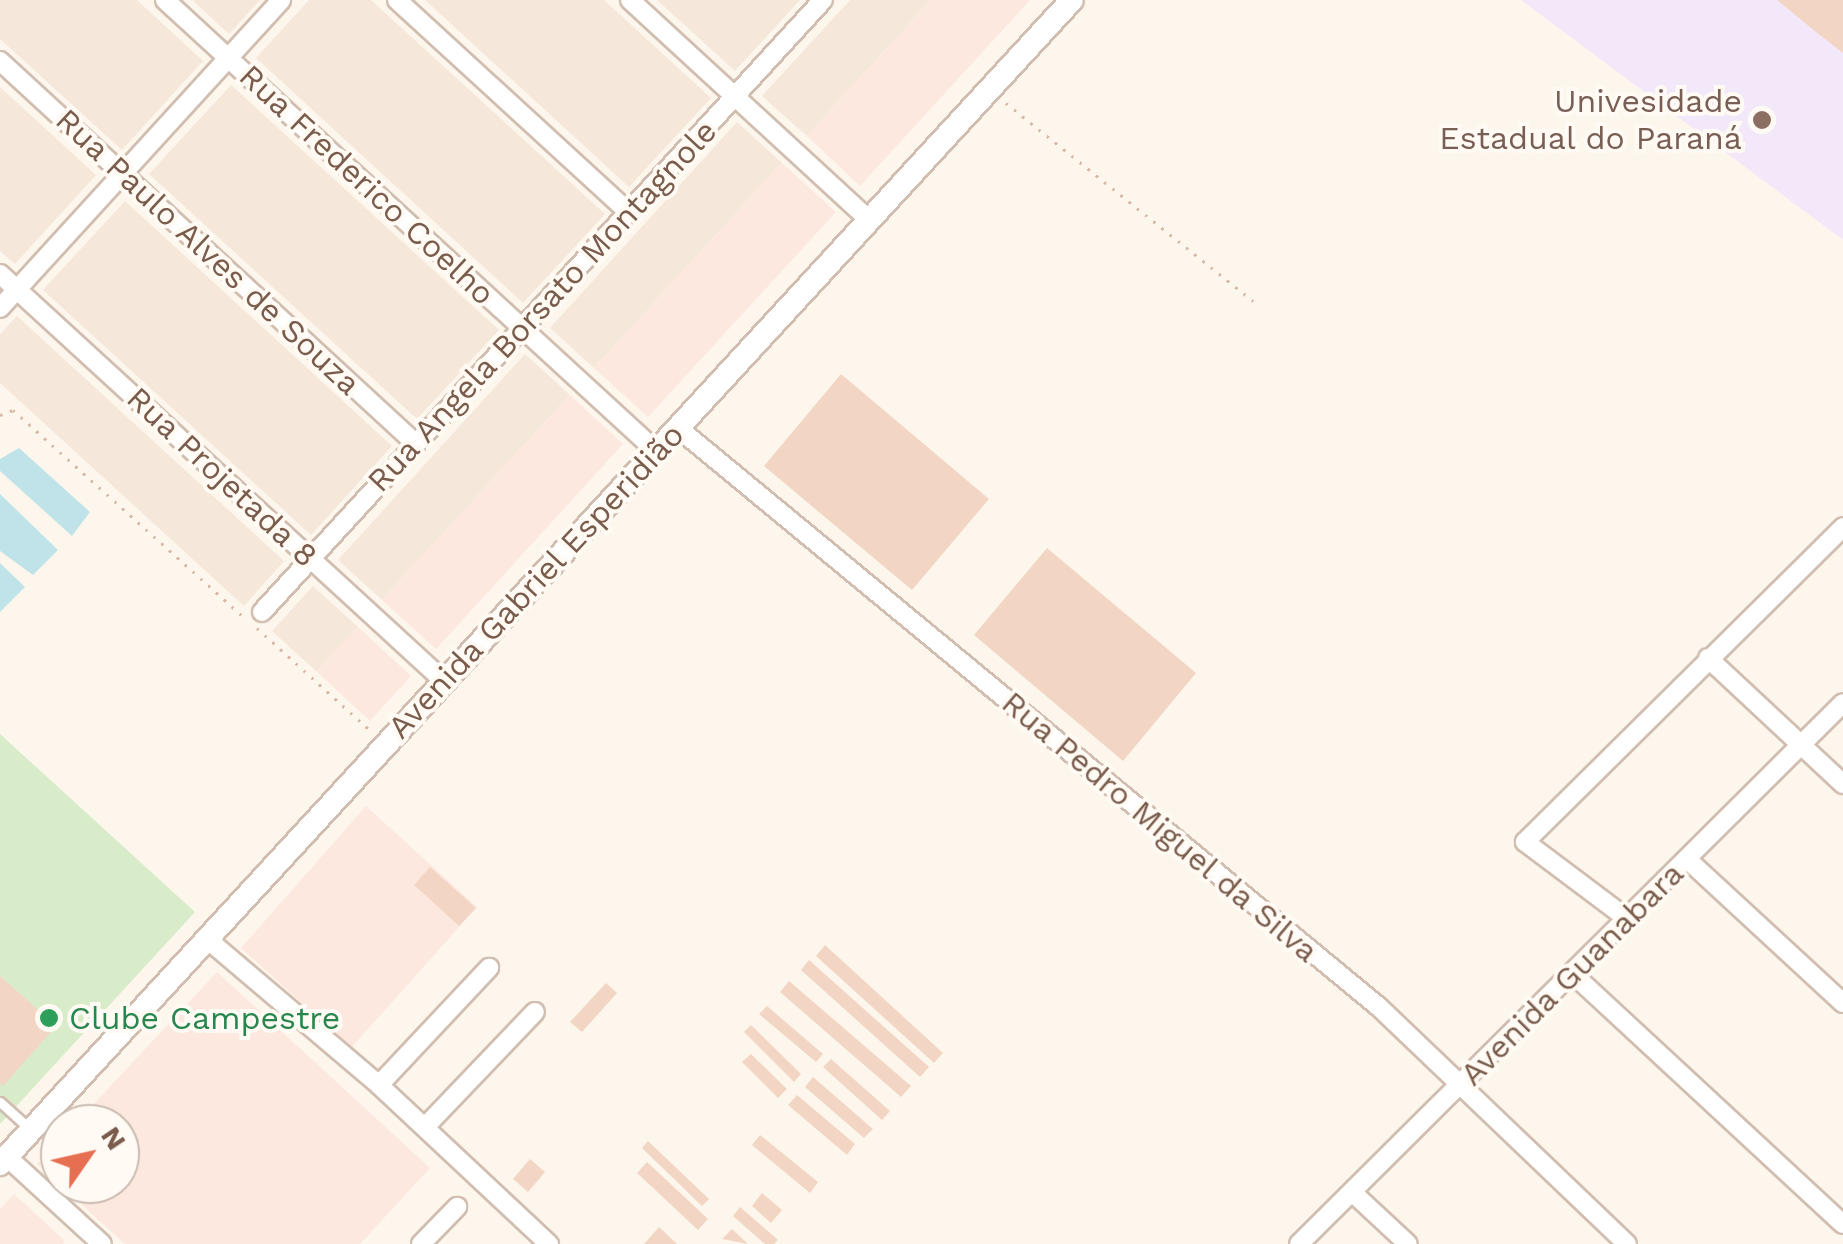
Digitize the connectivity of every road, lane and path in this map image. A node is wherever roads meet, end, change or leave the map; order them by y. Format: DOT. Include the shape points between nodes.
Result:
graph roads {
  1 [pos="166,0"];
  2 [pos="282,0"];
  3 [pos="398,0"];
  4 [pos="630,0"];
  5 [pos="823,0"];
  6 [pos="1072,0"];
  7 [pos="228,58"];
  8 [pos="0,61"];
  9 [pos="989,90"];
  10 [pos="735,96"];
  11 [pos="122,173"];
  12 [pos="628,212"];
  13 [pos="869,220"];
  14 [pos="0,274"];
  15 [pos="17,290"];
  16 [pos="1253,302"];
  17 [pos="0,308"];
  18 [pos="522,328"];
  19 [pos="0,415"];
  20 [pos="678,428"];
  21 [pos="416,444"];
  22 [pos="656,451"];
  23 [pos="1843,527"];
  24 [pos="311,559"];
  25 [pos="262,612"];
  26 [pos="1708,658"];
  27 [pos="444,681"];
  28 [pos="1843,703"];
  29 [pos="386,744"];
  30 [pos="1801,746"];
  31 [pos="1843,784"];
  32 [pos="1688,860"];
  33 [pos="1630,920"];
  34 [pos="207,938"];
  35 [pos="489,968"];
  36 [pos="1574,976"];
  37 [pos="1843,1003"];
  38 [pos="535,1012"];
  39 [pos="379,1085"];
  40 [pos="1458,1087"];
  41 [pos="0,1102"];
  42 [pos="425,1127"];
  43 [pos="31,1130"];
  44 [pos="3,1160"];
  45 [pos="1352,1192"];
  46 [pos="457,1206"];
  47 [pos="1843,1224"];
  48 [pos="102,1244"];
  49 [pos="421,1244"];
  50 [pos="549,1244"];
  51 [pos="1299,1244"];
  52 [pos="1408,1244"];
  53 [pos="1627,1244"];
  1 -- 7 [label="street, Rua Frederico Coelho"];
  2 -- 7 [label="street"];
  3 -- 12 [label="street"];
  4 -- 10 [label="street"];
  5 -- 10 [label="street, Rua Angela Borsato Montagnole"];
  6 -- 9 [label="main road, Avenida Gabriel Esperidião"];
  7 -- 11 [label="street"];
  7 -- 18 [label="street, Rua Frederico Coelho"];
  8 -- 11 [label="street, Rua Paulo Alves de Souza"];
  9 -- 13 [label="main road, Avenida Gabriel Esperidião"];
  9 -- 16 [label="path"];
  10 -- 12 [label="street, Rua Angela Borsato Montagnole"];
  10 -- 13 [label="street"];
  11 -- 15 [label="street"];
  11 -- 21 [label="street, Rua Paulo Alves de Souza"];
  12 -- 18 [label="street, Rua Angela Borsato Montagnole"];
  13 -- 20 [label="main road, Avenida Gabriel Esperidião"];
  14 -- 15 [label="street, Rua Projetada 8"];
  15 -- 17 [label="street"];
  15 -- 24 [label="street, Rua Projetada 8"];
  18 -- 21 [label="street, Rua Angela Borsato Montagnole"];
  18 -- 22 [label="street, Rua Frederico Coelho"];
  19 -- 29 [label="path" via="13,410"];
  20 -- 22 [label="main road, Avenida Gabriel Esperidião"];
  20 -- 40 [label="street, Rua Pedro Miguel da Silva" via="1379,1008"];
  21 -- 24 [label="street, Rua Angela Borsato Montagnole"];
  22 -- 27 [label="main road, Avenida Gabriel Esperidião"];
  23 -- 26 [label="street"];
  24 -- 25 [label="street, Rua Angela Borsato Montagnole"];
  24 -- 27 [label="street, Rua Projetada 8"];
  26 -- 30 [label="street"];
  26 -- 33 [label="street" via="1525,842"];
  27 -- 29 [label="main road, Avenida Gabriel Esperidião"];
  28 -- 30 [label="street, Avenida Guanabara"];
  29 -- 34 [label="main road, Avenida Gabriel Esperidião"];
  30 -- 31 [label="street"];
  30 -- 32 [label="street, Avenida Guanabara"];
  32 -- 33 [label="street, Avenida Guanabara"];
  32 -- 37 [label="street"];
  33 -- 36 [label="street, Avenida Guanabara"];
  34 -- 39 [label="street"];
  34 -- 43 [label="main road, Avenida Gabriel Esperidião"];
  35 -- 39 [label="street"];
  36 -- 40 [label="street, Avenida Guanabara"];
  36 -- 47 [label="street"];
  38 -- 42 [label="street"];
  39 -- 42 [label="street"];
  40 -- 45 [label="street, Avenida Guanabara"];
  40 -- 53 [label="street, Rua Pedro Miguel da Silva"];
  41 -- 43 [label="lane"];
  42 -- 50 [label="street"];
  43 -- 44 [label="main road, Avenida Gabriel Esperidião"];
  44 -- 48 [label="street"];
  45 -- 51 [label="street, Avenida Guanabara"];
  45 -- 52 [label="street"];
  46 -- 49 [label="street"];
}
